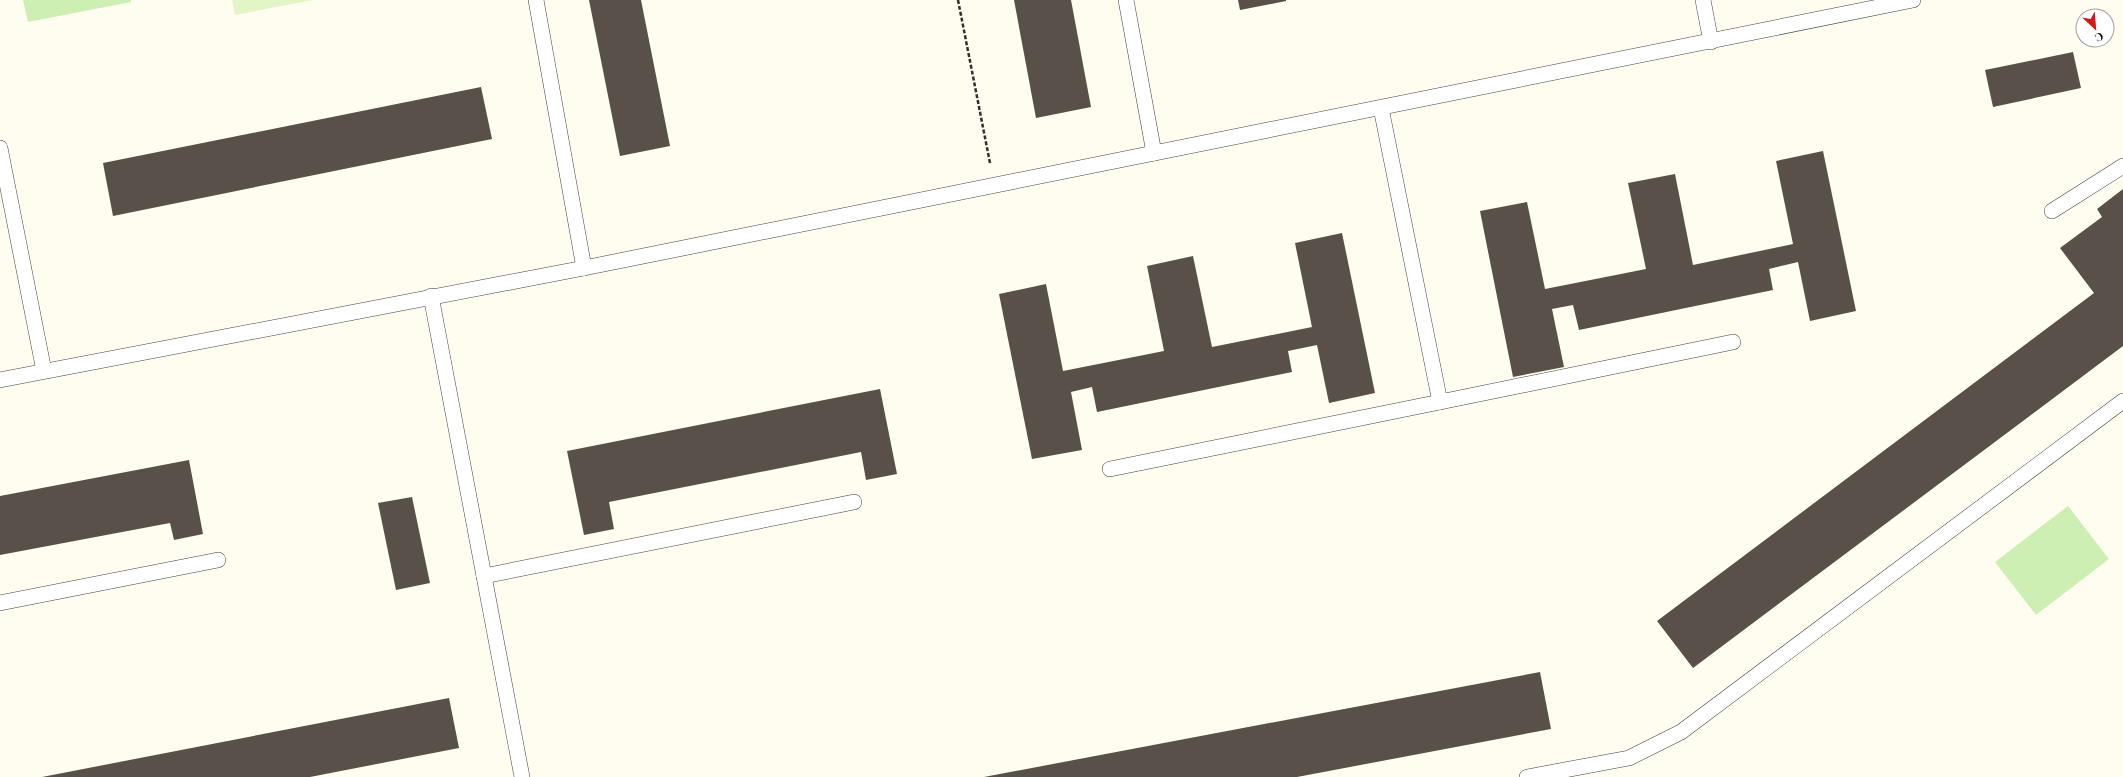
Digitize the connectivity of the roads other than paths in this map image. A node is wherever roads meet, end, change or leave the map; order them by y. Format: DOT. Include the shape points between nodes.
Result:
graph roads {
  1 [pos="536,0"];
  2 [pos="1126,0"];
  3 [pos="1703,0"];
  4 [pos="1913,0"];
  5 [pos="1711,42"];
  6 [pos="1381,108"];
  7 [pos="0,148"];
  8 [pos="1154,153"];
  9 [pos="2123,166"];
  10 [pos="2052,211"];
  11 [pos="584,268"];
  12 [pos="431,296"];
  13 [pos="1733,342"];
  14 [pos="44,371"];
  15 [pos="0,380"];
  16 [pos="2123,401"];
  17 [pos="1440,402"];
  18 [pos="1110,470"];
  19 [pos="854,502"];
  20 [pos="218,560"];
  21 [pos="484,576"];
  22 [pos="0,603"];
  23 [pos="522,777"];
  24 [pos="1527,777"];
  1 -- 11 [label="lane"];
  2 -- 8 [label="lane"];
  3 -- 5 [label="lane"];
  4 -- 5 [label="lane"];
  5 -- 6 [label="lane"];
  6 -- 8 [label="lane"];
  6 -- 17 [label="lane"];
  7 -- 14 [label="lane"];
  8 -- 11 [label="lane"];
  9 -- 10 [label="lane"];
  11 -- 12 [label="lane"];
  12 -- 14 [label="lane"];
  12 -- 21 [label="lane"];
  13 -- 17 [label="lane"];
  14 -- 15 [label="lane"];
  16 -- 24 [label="lane" via="1682,732 1629,758"];
  17 -- 18 [label="lane"];
  19 -- 21 [label="lane"];
  20 -- 22 [label="lane"];
  21 -- 23 [label="lane"];
}
